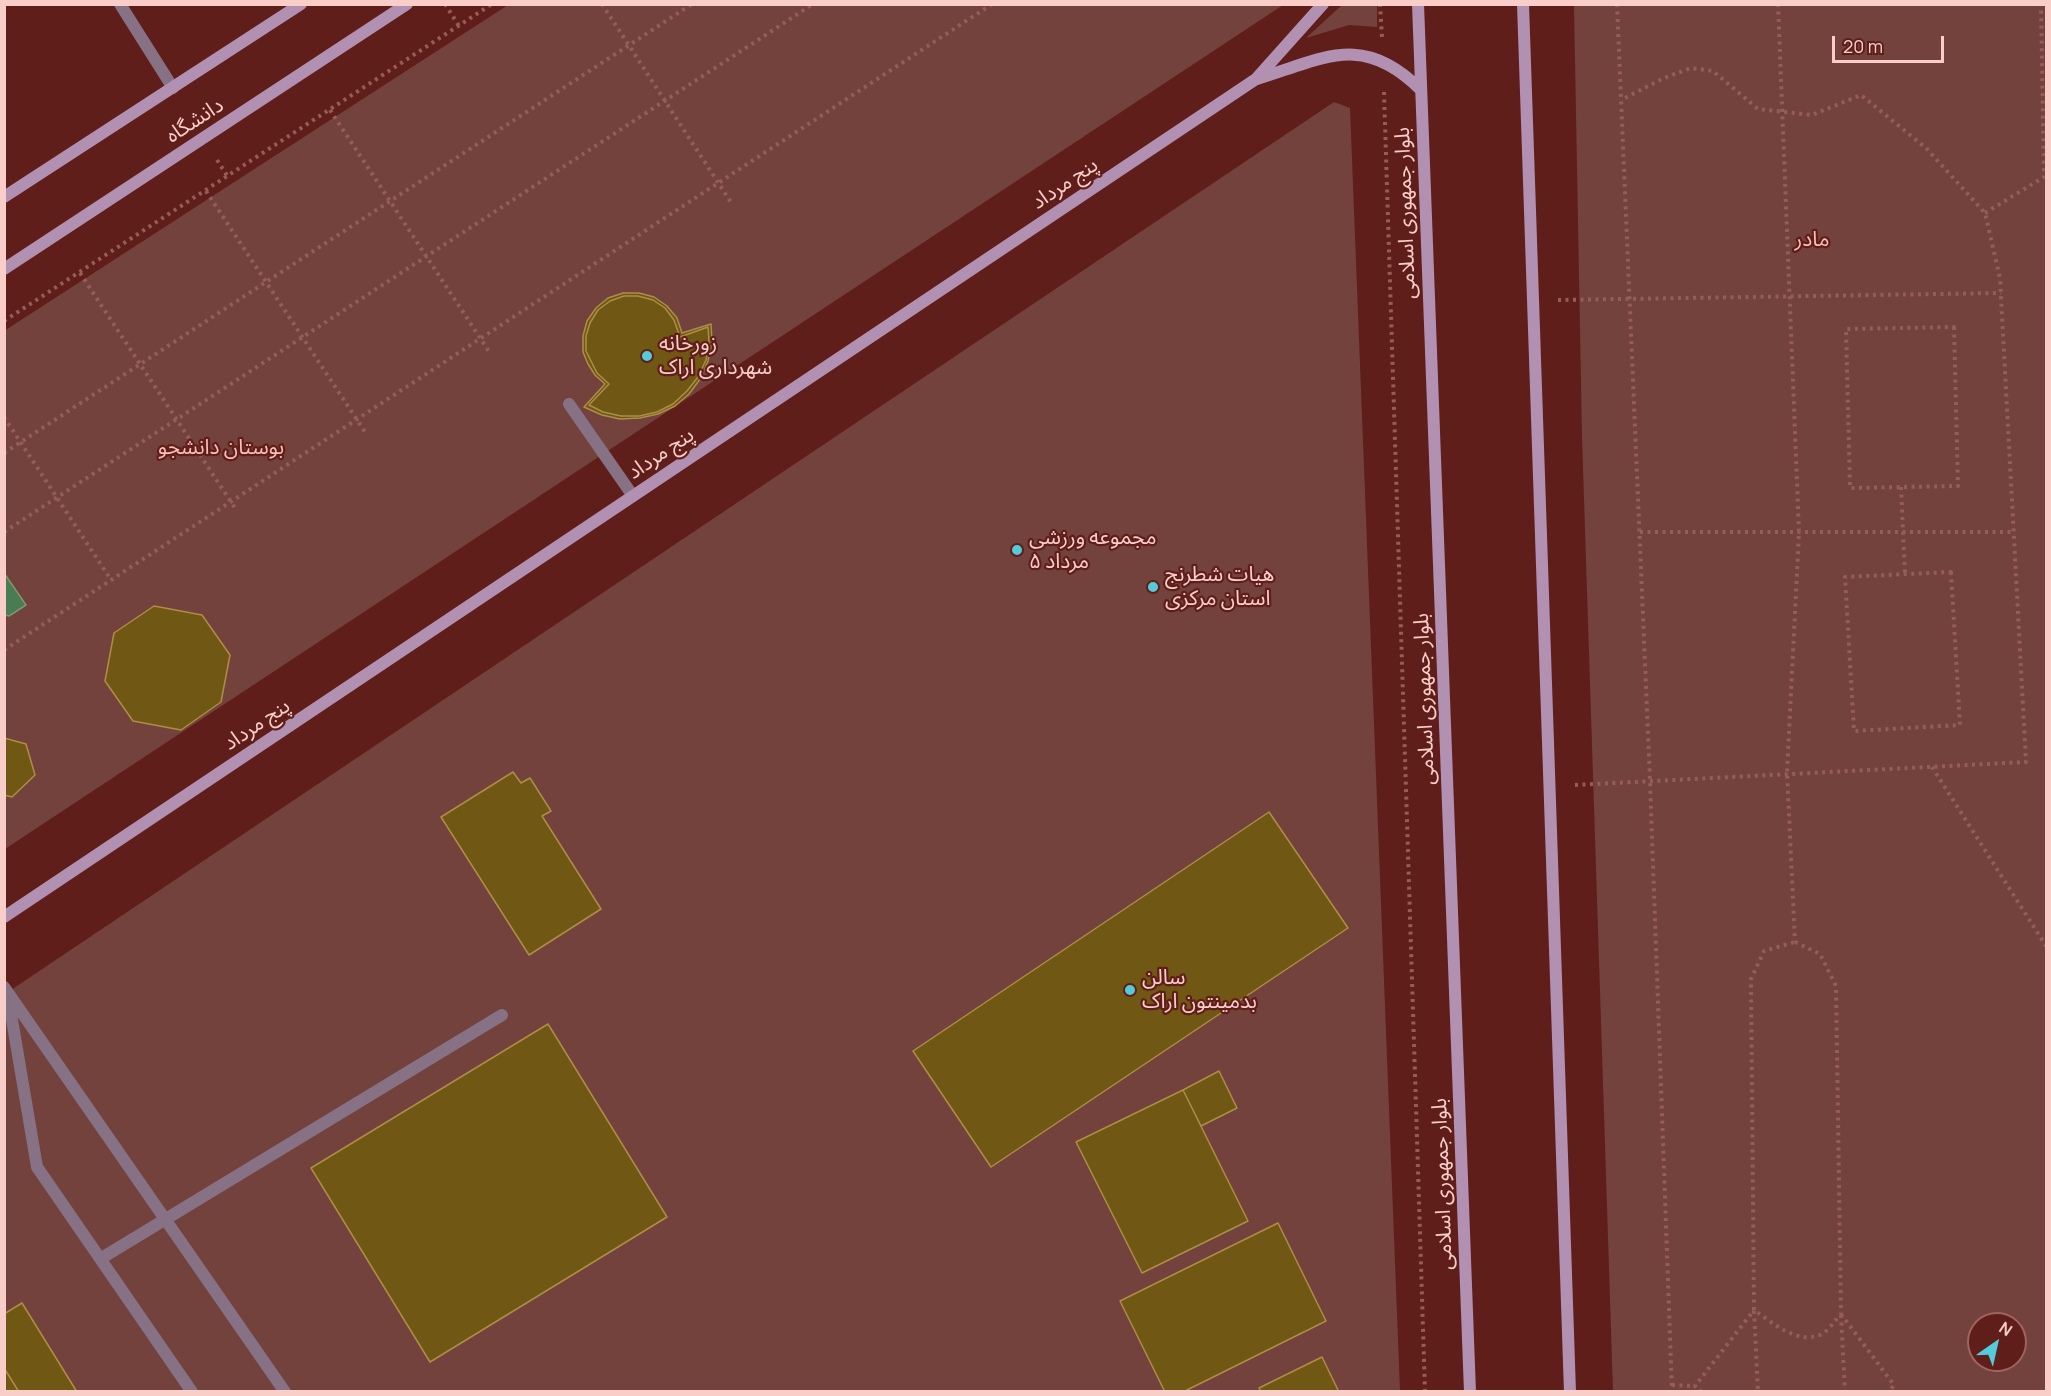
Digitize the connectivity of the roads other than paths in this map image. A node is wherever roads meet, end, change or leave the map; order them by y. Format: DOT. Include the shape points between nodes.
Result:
graph roads {
  1 [pos="120,4"];
  2 [pos="301,4"];
  3 [pos="406,4"];
  4 [pos="1323,4"];
  5 [pos="1418,4"];
  6 [pos="1523,4"];
  7 [pos="1256,79"];
  8 [pos="173,88"];
  9 [pos="1421,90"];
  10 [pos="4,197"];
  11 [pos="4,269"];
  12 [pos="569,404"];
  13 [pos="633,496"];
  14 [pos="4,917"];
  15 [pos="6,990"];
  16 [pos="502,1015"];
  17 [pos="165,1219"];
  18 [pos="100,1259"];
  19 [pos="192,1392"];
  20 [pos="285,1392"];
  21 [pos="1470,1392"];
  22 [pos="1570,1392"];
  1 -- 8 [label="street"];
  2 -- 8 [label="main road, دانشگاه"];
  3 -- 11 [label="main road, دانشگاه"];
  4 -- 7 [label="main road, پنج مرداد"];
  5 -- 9 [label="main road, بلوار جمهوری اسلامی"];
  6 -- 22 [label="main road"];
  7 -- 9 [label="main road" via="1335,55 1362,54 1405,73"];
  7 -- 13 [label="main road, پنج مرداد"];
  8 -- 10 [label="main road, دانشگاه"];
  9 -- 21 [label="main road, بلوار جمهوری اسلامی"];
  12 -- 13 [label="street"];
  13 -- 14 [label="main road, پنج مرداد"];
  15 -- 17 [label="street"];
  15 -- 18 [label="street" via="37,1167"];
  16 -- 17 [label="street"];
  17 -- 18 [label="street"];
  17 -- 20 [label="street"];
  18 -- 19 [label="street"];
}
